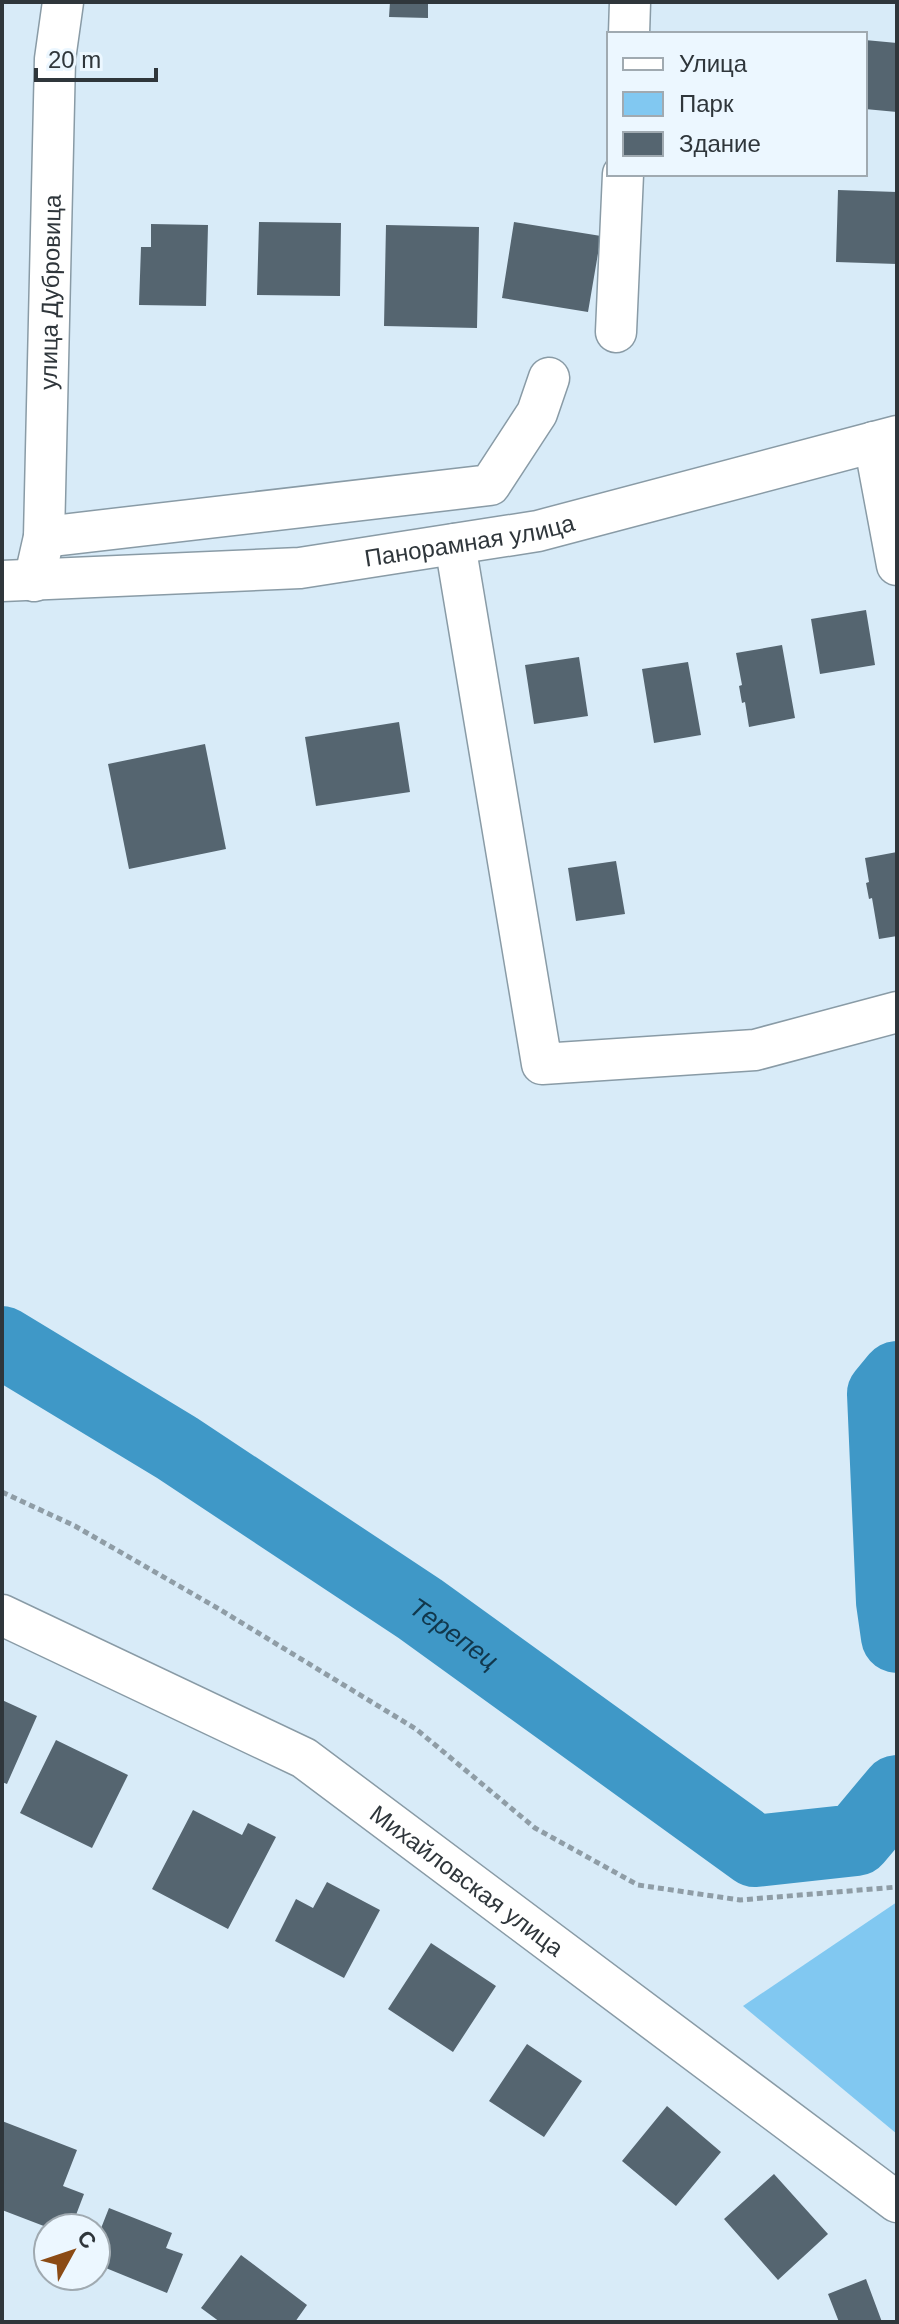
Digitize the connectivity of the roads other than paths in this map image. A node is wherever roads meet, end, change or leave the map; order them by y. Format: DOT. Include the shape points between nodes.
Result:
graph roads {
  1 [pos="63,2"];
  2 [pos="630,2"];
  3 [pos="629,32"];
  4 [pos="623,176"];
  5 [pos="616,332"];
  6 [pos="549,378"];
  7 [pos="885,439"];
  8 [pos="44,537"];
  9 [pos="455,544"];
  10 [pos="897,565"];
  11 [pos="18,581"];
  12 [pos="897,1012"];
  13 [pos="2,1615"];
  14 [pos="897,2202"];
  1 -- 8 [label="street, улица Дубровица" via="55,59"];
  2 -- 3 [label="street"];
  4 -- 5 [label="street"];
  6 -- 8 [label="street" via="537,413 490,485"];
  7 -- 9 [label="street, Панорамная улица" via="538,531"];
  7 -- 10 [label="street"];
  8 -- 11 [label="street, улица Дубровица"];
  9 -- 11 [label="street, Панорамная улица" via="300,568"];
  9 -- 12 [label="street" via="542,1064 755,1050"];
  13 -- 14 [label="street, Михайловская улица" via="304,1758"];
}
